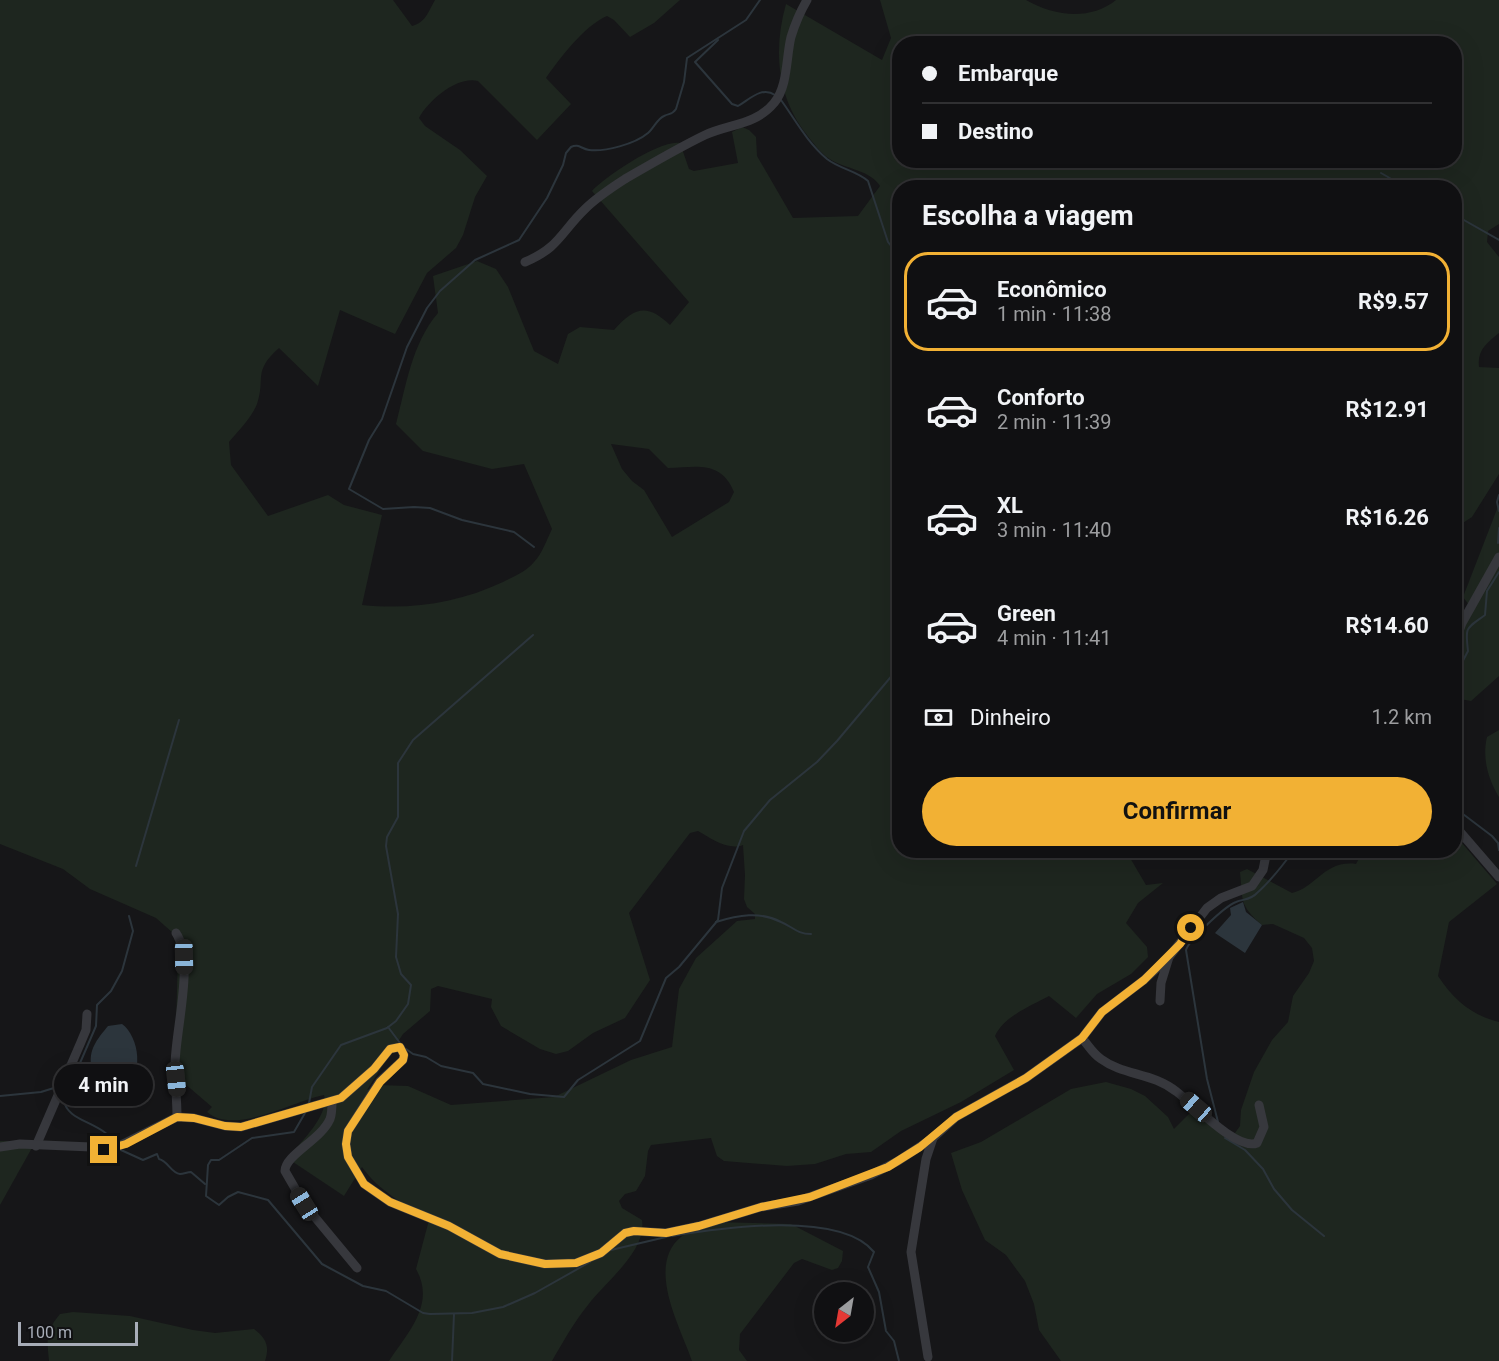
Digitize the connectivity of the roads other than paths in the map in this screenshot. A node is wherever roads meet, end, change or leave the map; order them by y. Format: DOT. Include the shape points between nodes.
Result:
graph roads {
  1 [pos="807,0"];
  2 [pos="525,262"];
  3 [pos="1499,557"];
  4 [pos="1462,623"];
  5 [pos="1462,834"];
  6 [pos="1265,858"];
  7 [pos="1499,877"];
  8 [pos="176,933"];
  9 [pos="1169,957"];
  10 [pos="1160,1001"];
  11 [pos="87,1014"];
  12 [pos="1082,1038"];
  13 [pos="332,1101"];
  14 [pos="1258,1105"];
  15 [pos="177,1117"];
  16 [pos="933,1138"];
  17 [pos="36,1146"];
  18 [pos="0,1147"];
  19 [pos="357,1268"];
  20 [pos="928,1357"];
  1 -- 2 [label="street" via="791,38 782,87 768,110 757,118 705,135 624,180 594,200 554,246"];
  3 -- 4 [label="street"];
  5 -- 7 [label="street"];
  6 -- 9 [label="street" via="1263,870 1252,886 1206,908"];
  8 -- 15 [label="street" via="183,947 185,971 175,1067"];
  9 -- 10 [label="street"];
  9 -- 12 [label="street" via="1102,1012"];
  11 -- 17 [label="street" via="86,1030"];
  12 -- 14 [label="street" via="1102,1060 1159,1079 1218,1127 1250,1145 1257,1143 1264,1127"];
  12 -- 16 [label="street" via="1026,1078 956,1117"];
  13 -- 15 [label="street" via="232,1128"];
  13 -- 16 [label="street" via="351,1090 390,1049 400,1047 403,1060 380,1082 348,1131 348,1157 358,1177 390,1202 449,1226 500,1254 545,1264 563,1265 588,1259 625,1233 666,1233 810,1197 879,1171"];
  13 -- 19 [label="street" via="330,1120 310,1144 289,1159 285,1172 304,1204"];
  15 -- 17 [label="street" via="115,1148"];
  16 -- 20 [label="street" via="911,1252"];
  17 -- 18 [label="street"];
}
